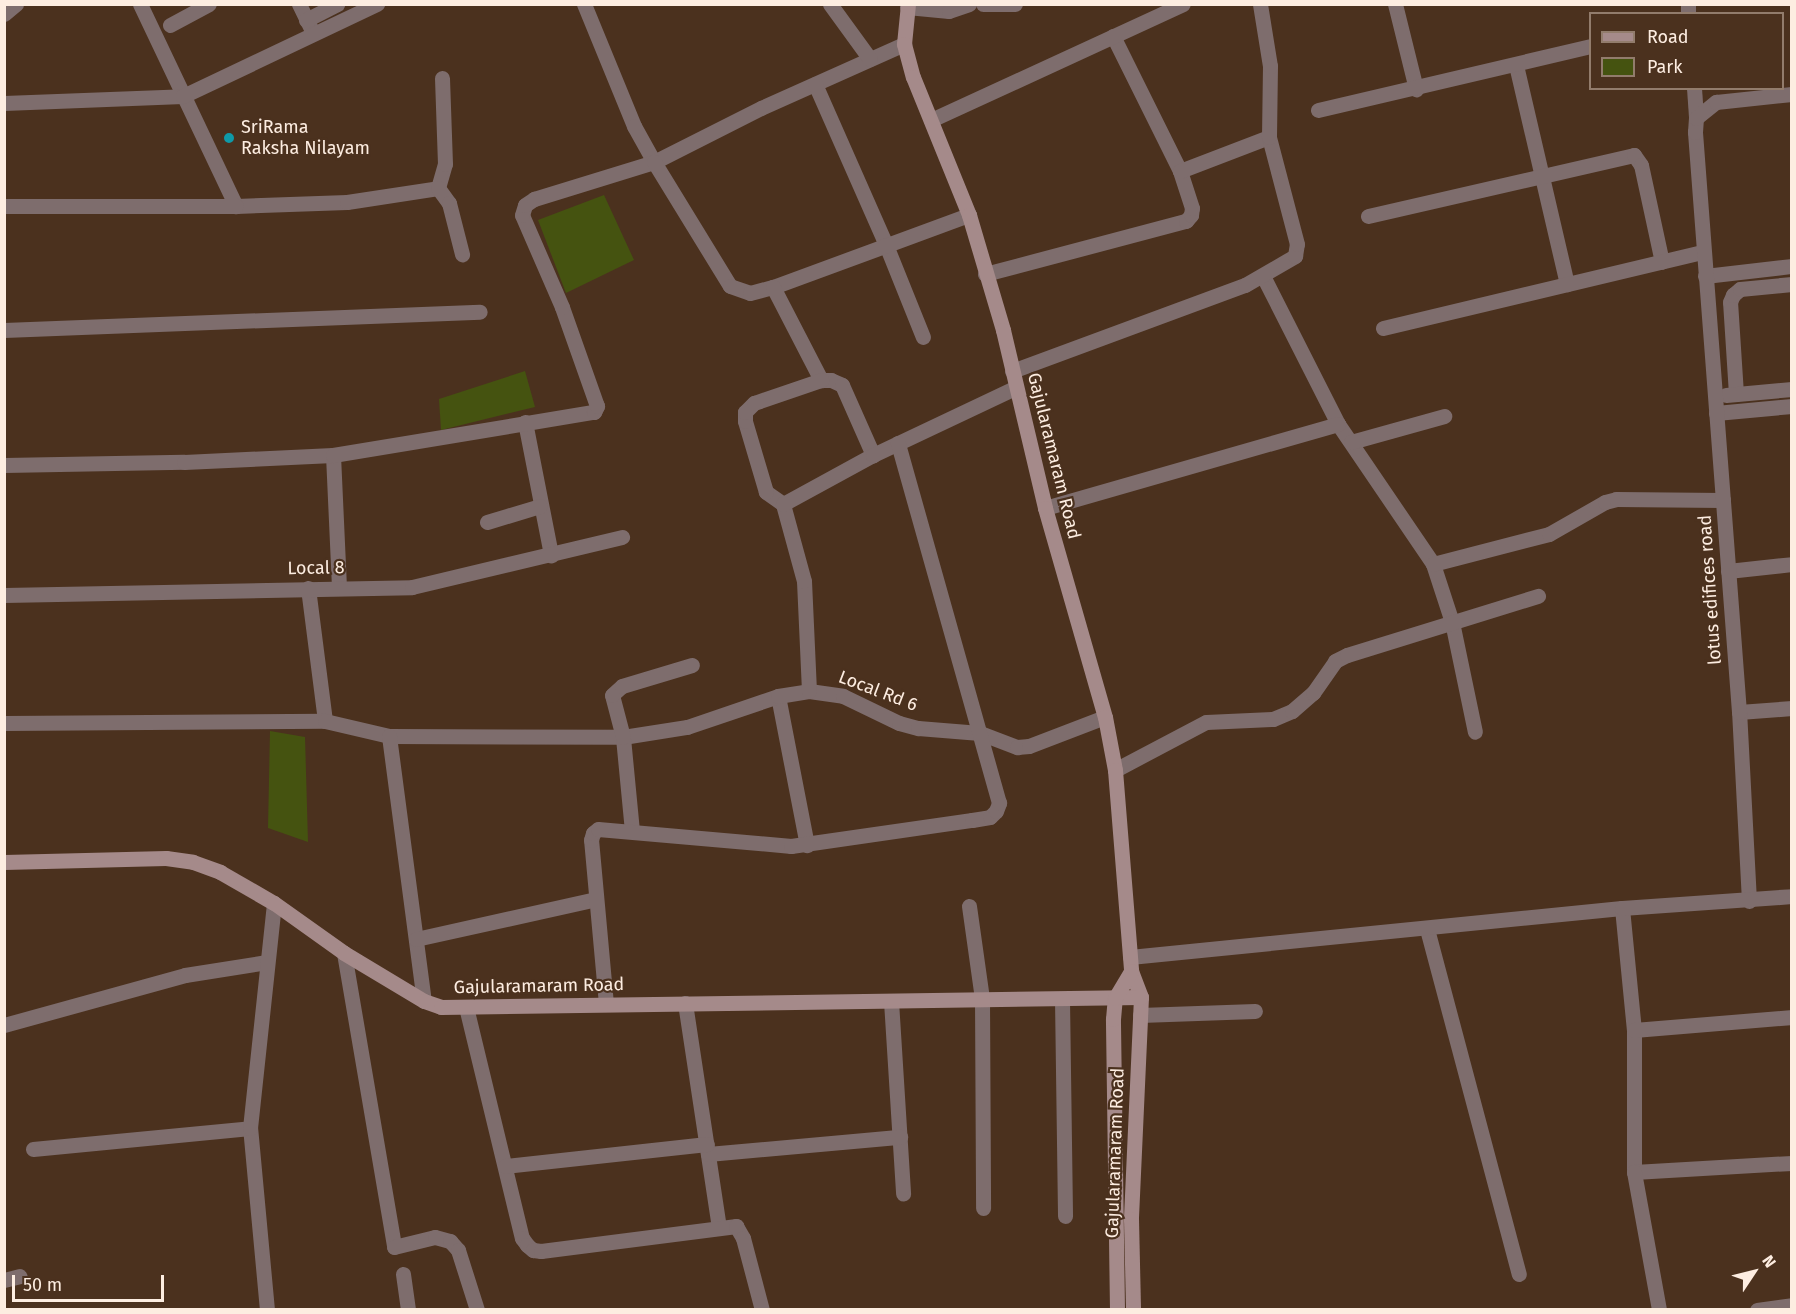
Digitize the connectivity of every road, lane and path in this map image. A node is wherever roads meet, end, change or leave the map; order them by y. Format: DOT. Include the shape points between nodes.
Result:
graph roads {
  1 [pos="16,4"];
  2 [pos="140,4"];
  3 [pos="209,4"];
  4 [pos="299,4"];
  5 [pos="337,4"];
  6 [pos="377,4"];
  7 [pos="584,4"];
  8 [pos="830,4"];
  9 [pos="969,4"];
  10 [pos="983,4"];
  11 [pos="1015,4"];
  12 [pos="1183,4"];
  13 [pos="1260,4"];
  14 [pos="1395,4"];
  15 [pos="908,6"];
  16 [pos="4,14"];
  17 [pos="306,20"];
  18 [pos="170,24"];
  19 [pos="314,36"];
  20 [pos="1113,36"];
  21 [pos="904,44"];
  22 [pos="1589,46"];
  23 [pos="870,59"];
  24 [pos="1516,65"];
  25 [pos="442,78"];
  26 [pos="815,84"];
  27 [pos="1416,89"];
  28 [pos="1694,90"];
  29 [pos="1791,94"];
  30 [pos="183,96"];
  31 [pos="4,104"];
  32 [pos="1318,110"];
  33 [pos="1696,118"];
  34 [pos="931,120"];
  35 [pos="1269,136"];
  36 [pos="654,162"];
  37 [pos="1180,171"];
  38 [pos="1541,174"];
  39 [pos="438,188"];
  40 [pos="4,206"];
  41 [pos="236,206"];
  42 [pos="969,214"];
  43 [pos="1368,216"];
  44 [pos="886,245"];
  45 [pos="1703,252"];
  46 [pos="462,254"];
  47 [pos="1662,262"];
  48 [pos="1791,266"];
  49 [pos="985,274"];
  50 [pos="1263,276"];
  51 [pos="1705,276"];
  52 [pos="1567,284"];
  53 [pos="1791,284"];
  54 [pos="773,287"];
  55 [pos="480,312"];
  56 [pos="1383,328"];
  57 [pos="4,330"];
  58 [pos="923,337"];
  59 [pos="1012,371"];
  60 [pos="1735,372"];
  61 [pos="1713,374"];
  62 [pos="821,380"];
  63 [pos="1015,388"];
  64 [pos="1791,389"];
  65 [pos="1736,394"];
  66 [pos="1714,396"];
  67 [pos="1791,406"];
  68 [pos="1716,413"];
  69 [pos="1444,416"];
  70 [pos="525,422"];
  71 [pos="1338,424"];
  72 [pos="1351,442"];
  73 [pos="898,443"];
  74 [pos="333,454"];
  75 [pos="873,455"];
  76 [pos="4,465"];
  77 [pos="1723,500"];
  78 [pos="783,504"];
  79 [pos="540,506"];
  80 [pos="1045,508"];
  81 [pos="487,522"];
  82 [pos="622,537"];
  83 [pos="551,555"];
  84 [pos="1433,564"];
  85 [pos="1791,564"];
  86 [pos="1728,571"];
  87 [pos="308,588"];
  88 [pos="339,588"];
  89 [pos="4,595"];
  90 [pos="1538,596"];
  91 [pos="1452,622"];
  92 [pos="692,665"];
  93 [pos="809,691"];
  94 [pos="778,696"];
  95 [pos="1791,708"];
  96 [pos="1739,712"];
  97 [pos="1105,717"];
  98 [pos="326,721"];
  99 [pos="4,723"];
  100 [pos="1475,732"];
  101 [pos="980,733"];
  102 [pos="389,735"];
  103 [pos="623,737"];
  104 [pos="1115,770"];
  105 [pos="632,831"];
  106 [pos="807,845"];
  107 [pos="4,862"];
  108 [pos="1791,896"];
  109 [pos="596,899"];
  110 [pos="1749,901"];
  111 [pos="274,903"];
  112 [pos="969,906"];
  113 [pos="1622,908"];
  114 [pos="1427,928"];
  115 [pos="416,939"];
  116 [pos="344,953"];
  117 [pos="267,962"];
  118 [pos="1131,964"];
  119 [pos="1141,997"];
  120 [pos="1115,998"];
  121 [pos="981,999"];
  122 [pos="1062,999"];
  123 [pos="424,1001"];
  124 [pos="891,1001"];
  125 [pos="685,1003"];
  126 [pos="606,1004"];
  127 [pos="466,1007"];
  128 [pos="1255,1011"];
  129 [pos="1140,1016"];
  130 [pos="1791,1017"];
  131 [pos="4,1025"];
  132 [pos="1634,1030"];
  133 [pos="250,1128"];
  134 [pos="900,1137"];
  135 [pos="33,1149"];
  136 [pos="707,1149"];
  137 [pos="1791,1163"];
  138 [pos="505,1166"];
  139 [pos="1634,1172"];
  140 [pos="903,1194"];
  141 [pos="983,1209"];
  142 [pos="1065,1216"];
  143 [pos="719,1227"];
  144 [pos="402,1274"];
  145 [pos="1519,1274"];
  146 [pos="1791,1305"];
  147 [pos="267,1310"];
  148 [pos="408,1310"];
  149 [pos="477,1310"];
  150 [pos="762,1310"];
  151 [pos="1117,1310"];
  152 [pos="1133,1310"];
  153 [pos="1659,1310"];
  154 [pos="1757,1310"];
  1 -- 16 [label="street"];
  2 -- 30 [label="street"];
  3 -- 18 [label="street"];
  4 -- 17 [label="street"];
  5 -- 17 [label="street"];
  6 -- 19 [label="street"];
  7 -- 36 [label="street" via="634,126"];
  8 -- 23 [label="street"];
  9 -- 15 [label="street" via="949,11"];
  10 -- 11 [label="street"];
  12 -- 20 [label="street"];
  13 -- 35 [label="street" via="1270,73"];
  14 -- 27 [label="street"];
  15 -- 21 [label="main road, Gajularamaram Road"];
  17 -- 19 [label="street"];
  19 -- 30 [label="street"];
  20 -- 34 [label="street"];
  20 -- 37 [label="street"];
  21 -- 23 [label="street"];
  21 -- 34 [label="main road, Gajularamaram Road"];
  22 -- 24 [label="street"];
  23 -- 26 [label="street"];
  24 -- 27 [label="street"];
  24 -- 38 [label="street"];
  25 -- 39 [label="street" via="445,164"];
  26 -- 36 [label="street"];
  26 -- 44 [label="street"];
  27 -- 32 [label="street"];
  28 -- 33 [label="street, lotus edifices road"];
  29 -- 33 [label="street" via="1716,102"];
  30 -- 31 [label="street"];
  30 -- 41 [label="street"];
  33 -- 45 [label="street, lotus edifices road"];
  34 -- 42 [label="main road, Gajularamaram Road"];
  35 -- 37 [label="street"];
  35 -- 50 [label="street" via="1298,251 1290,261"];
  36 -- 54 [label="street" via="730,286 750,293"];
  36 -- 70 [label="street" via="525,205 522,215 562,307 597,406 594,412"];
  37 -- 49 [label="street" via="1192,208 1186,221"];
  38 -- 43 [label="street"];
  38 -- 47 [label="street" via="1628,154 1639,159"];
  38 -- 52 [label="street"];
  39 -- 41 [label="street" via="347,202"];
  39 -- 46 [label="street" via="449,203"];
  40 -- 41 [label="street"];
  42 -- 44 [label="street"];
  42 -- 49 [label="main road, Gajularamaram Road"];
  44 -- 54 [label="street"];
  44 -- 58 [label="street"];
  45 -- 47 [label="street"];
  45 -- 51 [label="street, lotus edifices road"];
  47 -- 52 [label="street"];
  48 -- 51 [label="street"];
  49 -- 59 [label="main road, Gajularamaram Road"];
  50 -- 59 [label="street"];
  50 -- 71 [label="street"];
  51 -- 61 [label="street, lotus edifices road"];
  52 -- 56 [label="street"];
  53 -- 60 [label="street" via="1740,289 1733,295 1730,302"];
  54 -- 62 [label="street"];
  55 -- 57 [label="street"];
  59 -- 63 [label="main road, Gajularamaram Road"];
  60 -- 61 [label="street"];
  60 -- 65 [label="street"];
  61 -- 66 [label="street, lotus edifices road"];
  62 -- 75 [label="street" via="842,385"];
  62 -- 78 [label="street" via="754,404 745,412 766,492"];
  63 -- 73 [label="street"];
  63 -- 80 [label="main road, Gajularamaram Road"];
  64 -- 65 [label="street"];
  65 -- 66 [label="street"];
  66 -- 68 [label="street, lotus edifices road"];
  67 -- 68 [label="street"];
  68 -- 77 [label="street, lotus edifices road"];
  69 -- 72 [label="street"];
  70 -- 74 [label="street"];
  70 -- 79 [label="street"];
  71 -- 72 [label="street"];
  71 -- 80 [label="street"];
  72 -- 84 [label="street"];
  73 -- 75 [label="street"];
  73 -- 101 [label="street"];
  74 -- 76 [label="street" via="184,462"];
  74 -- 88 [label="street"];
  75 -- 78 [label="street"];
  77 -- 84 [label="street" via="1616,499 1549,534"];
  77 -- 86 [label="street, lotus edifices road"];
  78 -- 93 [label="street" via="804,581"];
  79 -- 81 [label="street"];
  79 -- 83 [label="street"];
  80 -- 97 [label="main road, Gajularamaram Road"];
  82 -- 83 [label="street, Local 8"];
  83 -- 88 [label="street, Local 8" via="412,586"];
  84 -- 91 [label="street"];
  85 -- 86 [label="street"];
  86 -- 96 [label="street, lotus edifices road"];
  87 -- 88 [label="street, Local 8"];
  87 -- 89 [label="street, Local 8"];
  87 -- 98 [label="street"];
  90 -- 91 [label="street"];
  91 -- 100 [label="street"];
  91 -- 104 [label="street" via="1335,661 1313,693 1292,711 1273,719 1206,722"];
  92 -- 103 [label="street" via="615,689 612,702"];
  93 -- 94 [label="street, Local Rd 6"];
  93 -- 101 [label="street, Local Rd 6" via="843,696 918,728"];
  94 -- 103 [label="street, Local Rd 6" via="687,727"];
  94 -- 106 [label="street"];
  95 -- 96 [label="street"];
  96 -- 110 [label="street, lotus edifices road"];
  97 -- 101 [label="street, Local Rd 6" via="1029,746 1017,747"];
  97 -- 104 [label="main road, Gajularamaram Road"];
  98 -- 99 [label="street, Local Rd 6"];
  98 -- 102 [label="street, Local Rd 6"];
  101 -- 106 [label="street" via="999,803 990,817"];
  102 -- 103 [label="street, Local Rd 6"];
  102 -- 115 [label="street"];
  103 -- 105 [label="street"];
  104 -- 118 [label="main road, Gajularamaram Road"];
  105 -- 106 [label="street"];
  105 -- 109 [label="street" via="605,828 593,833"];
  107 -- 111 [label="main road, Gajularamaram Road" via="166,858 193,862 220,872"];
  108 -- 110 [label="street"];
  109 -- 115 [label="street"];
  109 -- 126 [label="street"];
  110 -- 113 [label="street"];
  111 -- 116 [label="main road, Gajularamaram Road"];
  111 -- 117 [label="street"];
  112 -- 121 [label="street"];
  113 -- 114 [label="street"];
  113 -- 132 [label="street"];
  114 -- 118 [label="street"];
  114 -- 145 [label="street"];
  115 -- 123 [label="street"];
  116 -- 123 [label="main road, Gajularamaram Road"];
  116 -- 149 [label="street" via="394,1247 435,1237 450,1241 458,1250"];
  117 -- 131 [label="street" via="185,975"];
  117 -- 133 [label="street"];
  118 -- 119 [label="main road, Gajularamaram Road"];
  118 -- 120 [label="main road"];
  119 -- 120 [label="main road, Gajularamaram Road"];
  119 -- 129 [label="main road, Gajularamaram Road"];
  120 -- 122 [label="main road, Gajularamaram Road"];
  120 -- 151 [label="main road, Gajularamaram Road"];
  121 -- 122 [label="main road, Gajularamaram Road"];
  121 -- 124 [label="main road, Gajularamaram Road"];
  121 -- 141 [label="street"];
  122 -- 142 [label="street"];
  123 -- 127 [label="main road, Gajularamaram Road" via="441,1007"];
  124 -- 125 [label="main road, Gajularamaram Road"];
  124 -- 134 [label="street"];
  125 -- 126 [label="main road, Gajularamaram Road"];
  125 -- 136 [label="street"];
  126 -- 127 [label="main road, Gajularamaram Road"];
  127 -- 138 [label="street"];
  128 -- 129 [label="street"];
  129 -- 152 [label="main road, Gajularamaram Road" via="1131,1219"];
  130 -- 132 [label="street"];
  132 -- 139 [label="street"];
  133 -- 135 [label="street"];
  133 -- 147 [label="street"];
  134 -- 136 [label="street"];
  134 -- 140 [label="street"];
  136 -- 138 [label="street"];
  136 -- 143 [label="street"];
  137 -- 139 [label="street"];
  138 -- 143 [label="street" via="522,1238 533,1250"];
  139 -- 153 [label="street"];
  143 -- 150 [label="street" via="736,1226 740,1230"];
  144 -- 148 [label="street"];
  146 -- 154 [label="street"];
}
